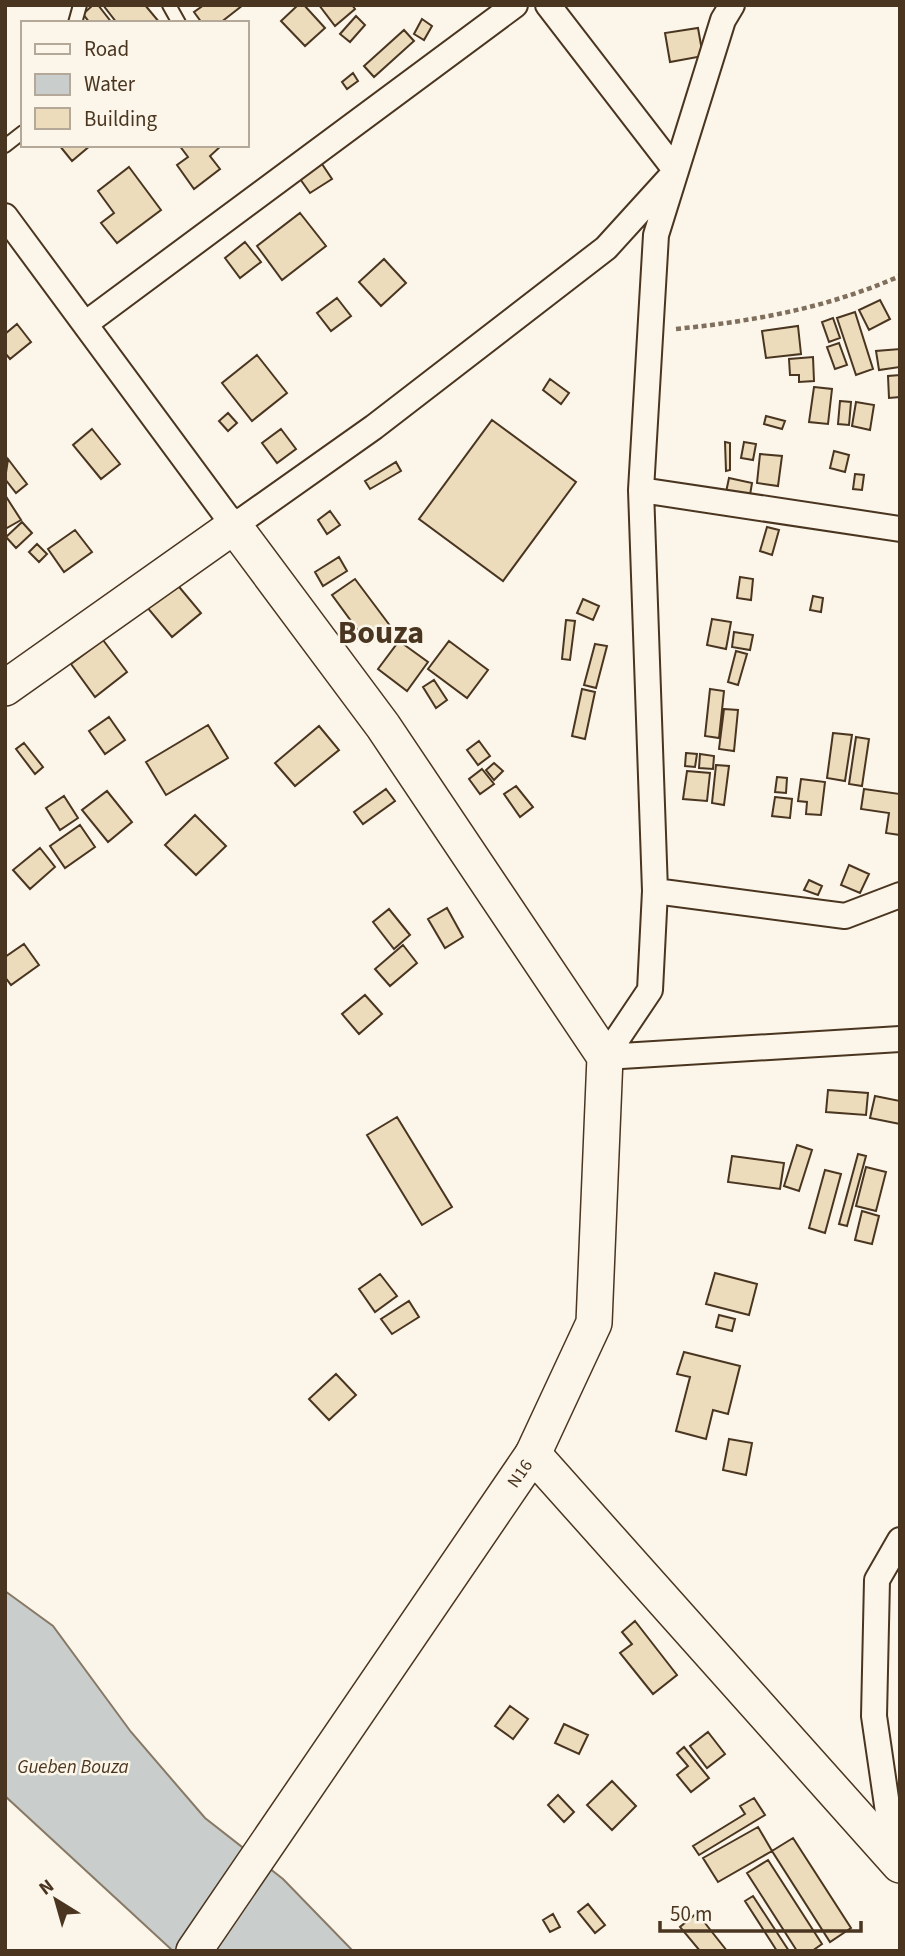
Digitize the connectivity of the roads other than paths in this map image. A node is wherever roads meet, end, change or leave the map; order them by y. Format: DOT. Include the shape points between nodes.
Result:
graph roads {
  1 [pos="169,5"];
  2 [pos="514,5"];
  3 [pos="548,5"];
  4 [pos="732,5"];
  5 [pos="178,21"];
  6 [pos="21,134"];
  7 [pos="5,146"];
  8 [pos="676,171"];
  9 [pos="5,216"];
  10 [pos="85,324"];
  11 [pos="641,490"];
  12 [pos="234,526"];
  13 [pos="900,529"];
  14 [pos="5,688"];
  15 [pos="655,891"];
  16 [pos="900,895"];
  17 [pos="900,1039"];
  18 [pos="605,1057"];
  19 [pos="533,1454"];
  20 [pos="900,1540"];
  21 [pos="897,1863"];
  22 [pos="194,1951"];
  1 -- 5 [label="lane"];
  2 -- 10 [label="street"];
  3 -- 8 [label="street"];
  4 -- 8 [label="street" via="723,20"];
  6 -- 7 [label="lane"];
  8 -- 11 [label="street" via="656,234"];
  8 -- 12 [label="street" via="606,248 374,427"];
  9 -- 10 [label="street"];
  10 -- 12 [label="street"];
  11 -- 13 [label="street"];
  11 -- 15 [label="street"];
  12 -- 14 [label="street"];
  12 -- 18 [label="street" via="383,726"];
  15 -- 16 [label="street" via="845,916"];
  15 -- 18 [label="street" via="650,990"];
  17 -- 18 [label="street"];
  18 -- 19 [label="street" via="594,1323"];
  19 -- 21 [label="street, N16"];
  19 -- 22 [label="street, N16"];
  20 -- 21 [label="street" via="877,1580 874,1703"];
}
